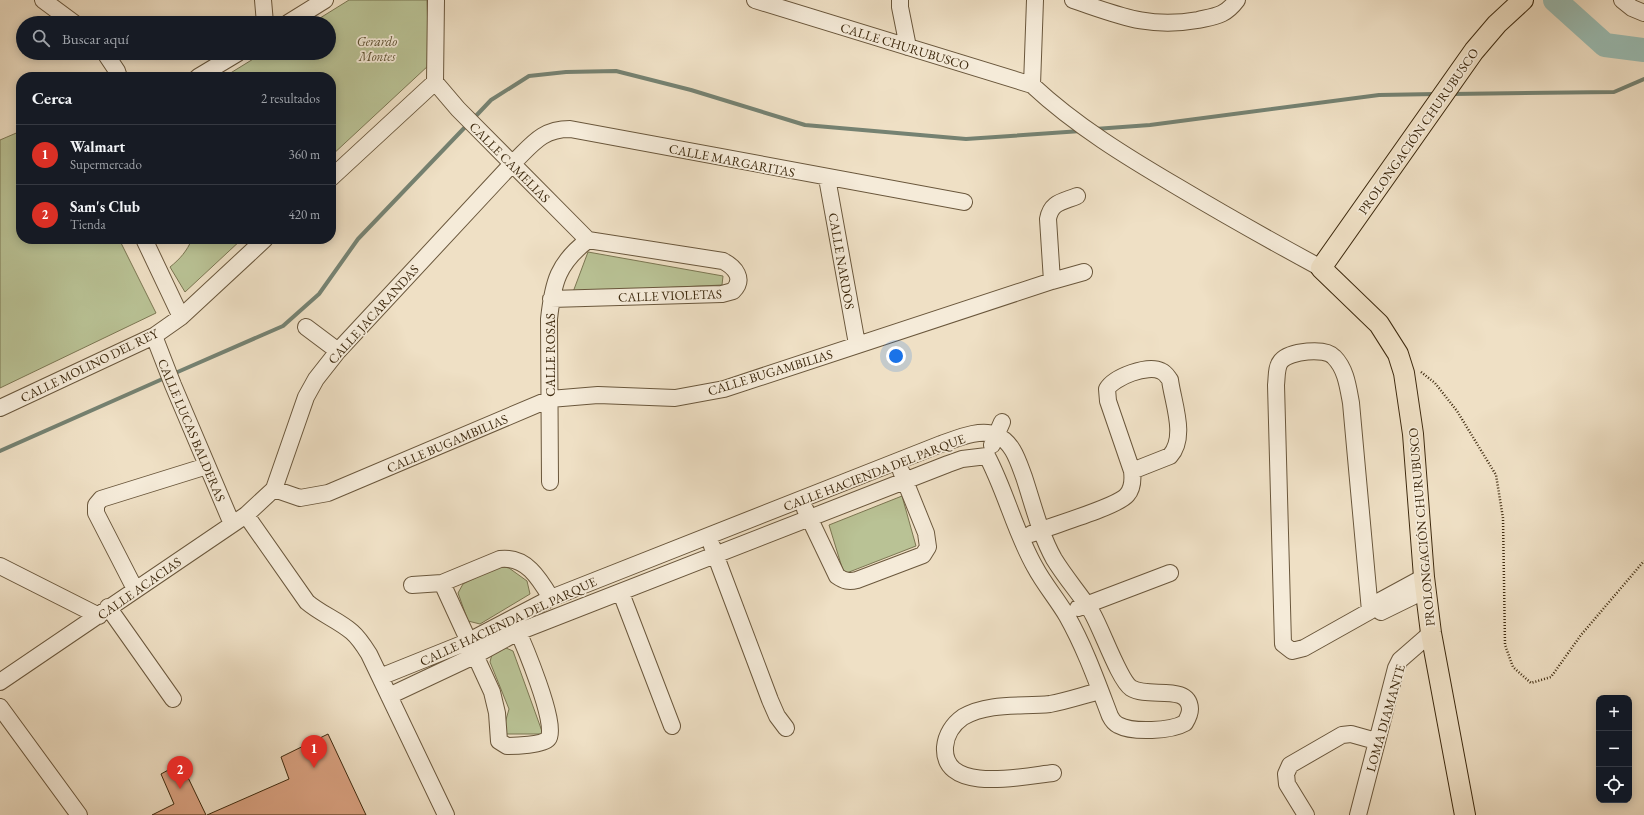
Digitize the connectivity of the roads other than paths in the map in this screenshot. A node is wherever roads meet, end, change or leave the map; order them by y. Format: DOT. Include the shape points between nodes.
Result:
graph roads {
  1 [pos="43,0"];
  2 [pos="262,0"];
  3 [pos="325,0"];
  4 [pos="436,0"];
  5 [pos="755,0"];
  6 [pos="900,0"];
  7 [pos="1035,0"];
  8 [pos="1073,0"];
  9 [pos="1237,0"];
  10 [pos="1622,0"];
  11 [pos="1520,2"];
  12 [pos="783,4"];
  13 [pos="1644,12"];
  14 [pos="65,16"];
  15 [pos="264,16"];
  16 [pos="299,16"];
  17 [pos="908,47"];
  18 [pos="110,60"];
  19 [pos="226,60"];
  20 [pos="117,72"];
  21 [pos="206,72"];
  22 [pos="435,82"];
  23 [pos="1032,85"];
  24 [pos="1049,101"];
  25 [pos="512,164"];
  26 [pos="336,173"];
  27 [pos="826,178"];
  28 [pos="1077,196"];
  29 [pos="964,202"];
  30 [pos="588,240"];
  31 [pos="146,244"];
  32 [pos="260,244"];
  33 [pos="1321,268"];
  34 [pos="1084,272"];
  35 [pos="1052,281"];
  36 [pos="551,299"];
  37 [pos="181,317"];
  38 [pos="306,327"];
  39 [pos="154,336"];
  40 [pos="857,344"];
  41 [pos="338,351"];
  42 [pos="550,399"];
  43 [pos="0,408"];
  44 [pos="999,428"];
  45 [pos="987,456"];
  46 [pos="897,460"];
  47 [pos="207,466"];
  48 [pos="1132,471"];
  49 [pos="906,481"];
  50 [pos="550,482"];
  51 [pos="274,489"];
  52 [pos="802,500"];
  53 [pos="246,515"];
  54 [pos="810,519"];
  55 [pos="232,524"];
  56 [pos="1042,530"];
  57 [pos="707,535"];
  58 [pos="1021,538"];
  59 [pos="716,556"];
  60 [pos="0,566"];
  61 [pos="1170,573"];
  62 [pos="442,583"];
  63 [pos="1425,583"];
  64 [pos="412,585"];
  65 [pos="135,589"];
  66 [pos="621,593"];
  67 [pos="551,598"];
  68 [pos="1086,604"];
  69 [pos="1370,611"];
  70 [pos="104,612"];
  71 [pos="1066,614"];
  72 [pos="515,625"];
  73 [pos="1431,633"];
  74 [pos="470,649"];
  75 [pos="380,677"];
  76 [pos="0,682"];
  77 [pos="1100,691"];
  78 [pos="389,696"];
  79 [pos="173,699"];
  80 [pos="0,708"];
  81 [pos="672,726"];
  82 [pos="786,728"];
  83 [pos="1376,741"];
  84 [pos="1053,773"];
  85 [pos="79,815"];
  86 [pos="446,815"];
  87 [pos="1306,815"];
  88 [pos="1358,815"];
  89 [pos="1465,815"];
  1 -- 14 [label="street"];
  2 -- 15 [label="street"];
  3 -- 16 [label="street"];
  4 -- 22 [label="street"];
  5 -- 12 [label="street, CALLE CHURUBUSCO"];
  6 -- 17 [label="street"];
  7 -- 23 [label="street"];
  8 -- 9 [label="street" via="1154,24 1186,22 1221,15"];
  10 -- 13 [label="street" via="1632,8"];
  11 -- 33 [label="main road, PROLONGACIÓN CHURUBUSCO" via="1474,51"];
  12 -- 17 [label="street, CALLE CHURUBUSCO"];
  17 -- 23 [label="street, CALLE CHURUBUSCO"];
  18 -- 20 [label="street"];
  19 -- 21 [label="street"];
  22 -- 25 [label="street, CALLE CAMELIAS"];
  22 -- 26 [label="street"];
  23 -- 24 [label="street, CALLE CHURUBUSCO"];
  24 -- 33 [label="street, PROLONGACIÓN CHURUBUSCO" via="1112,148 1253,232"];
  25 -- 27 [label="street, CALLE MARGARITAS" via="548,132 570,129"];
  25 -- 30 [label="street, CALLE CAMELIAS"];
  25 -- 41 [label="street, CALLE JACARANDAS"];
  27 -- 29 [label="street, CALLE MARGARITAS"];
  27 -- 40 [label="street, CALLE NARDOS"];
  28 -- 35 [label="street" via="1051,207 1049,212"];
  30 -- 36 [label="street, CALLE ROSAS" via="561,268"];
  30 -- 36 [label="street, CALLE VIOLETAS" via="723,261 738,273 737,285 733,291 722,294"];
  31 -- 37 [label="street"];
  32 -- 37 [label="street, CALLE MOLINO DEL REY"];
  33 -- 63 [label="main road, PROLONGACIÓN CHURUBUSCO" via="1379,324 1398,354 1404,373 1412,427"];
  34 -- 35 [label="street, CALLE BUGAMBILIAS"];
  35 -- 40 [label="street, CALLE BUGAMBILIAS"];
  36 -- 42 [label="street, CALLE ROSAS"];
  37 -- 39 [label="street, CALLE MOLINO DEL REY"];
  38 -- 41 [label="street"];
  39 -- 43 [label="street, CALLE MOLINO DEL REY"];
  39 -- 47 [label="street, CALLE LUCAS BALDERAS"];
  40 -- 42 [label="street, CALLE BUGAMBILIAS" via="724,389 695,395 675,398 598,395"];
  41 -- 51 [label="street, CALLE JACARANDAS" via="316,379 306,397"];
  42 -- 50 [label="street, CALLE ROSAS"];
  42 -- 51 [label="street, CALLE BUGAMBILIAS" via="328,494 300,498"];
  44 -- 45 [label="street"];
  44 -- 46 [label="street, CALLE HACIENDA DEL PARQUE" via="960,438"];
  44 -- 56 [label="street" via="1012,448"];
  45 -- 49 [label="street, CALLE HACIENDA DEL PARQUE" via="962,459"];
  45 -- 58 [label="street" via="998,476"];
  46 -- 49 [label="street"];
  46 -- 52 [label="street, CALLE HACIENDA DEL PARQUE"];
  47 -- 55 [label="street, CALLE LUCAS BALDERAS"];
  47 -- 65 [label="street" via="101,499 96,505 96,513"];
  48 -- 48 [label="street" via="1108,401 1107,389 1115,380 1141,370 1161,370 1170,380 1178,432 1177,441 1170,456"];
  48 -- 56 [label="street" via="1131,487 1122,499"];
  49 -- 54 [label="street, CALLE HACIENDA DEL PARQUE"];
  49 -- 54 [label="street" via="928,540 923,555 857,580 843,580 837,576"];
  51 -- 53 [label="street, CALLE ACACIAS"];
  52 -- 54 [label="street"];
  52 -- 57 [label="street, CALLE HACIENDA DEL PARQUE"];
  53 -- 55 [label="street, CALLE ACACIAS"];
  53 -- 75 [label="street" via="307,602 351,631 369,654"];
  54 -- 59 [label="street, CALLE HACIENDA DEL PARQUE"];
  55 -- 65 [label="street, CALLE ACACIAS"];
  56 -- 58 [label="street"];
  56 -- 68 [label="street" via="1053,558"];
  57 -- 59 [label="street"];
  57 -- 67 [label="street, CALLE HACIENDA DEL PARQUE"];
  58 -- 71 [label="street" via="1035,568"];
  59 -- 66 [label="street, CALLE HACIENDA DEL PARQUE"];
  59 -- 82 [label="street" via="770,700"];
  60 -- 70 [label="street"];
  61 -- 68 [label="street"];
  62 -- 64 [label="street"];
  62 -- 67 [label="street" via="500,559 509,558 524,564 534,572"];
  62 -- 74 [label="street"];
  63 -- 69 [label="street" via="1378,602"];
  63 -- 73 [label="main road, PROLONGACIÓN CHURUBUSCO"];
  65 -- 70 [label="street, CALLE ACACIAS"];
  66 -- 72 [label="street, CALLE HACIENDA DEL PARQUE"];
  66 -- 81 [label="street"];
  67 -- 72 [label="street, CALLE HACIENDA DEL PARQUE"];
  68 -- 71 [label="street"];
  68 -- 77 [label="street" via="1098,621 1122,677 1129,687 1140,692 1176,693 1184,696 1189,704 1188,719 1180,726 1168,728 1128,729 1114,722"];
  69 -- 69 [label="street" via="1298,651 1288,649 1283,644 1276,385 1281,361 1291,355 1322,351 1333,355 1345,375 1351,403"];
  70 -- 76 [label="street, CALLE ACACIAS" via="42,651"];
  70 -- 79 [label="street"];
  71 -- 77 [label="street" via="1083,647"];
  72 -- 74 [label="street, CALLE HACIENDA DEL PARQUE"];
  72 -- 74 [label="street" via="546,706 551,726 550,738 545,742 507,746 498,741 495,702"];
  73 -- 83 [label="street, LOMA DIAMANTE" via="1400,660"];
  73 -- 89 [label="main road, PROLONGACIÓN CHURUBUSCO"];
  74 -- 75 [label="street, CALLE HACIENDA DEL PARQUE"];
  74 -- 78 [label="street, CALLE HACIENDA DEL PARQUE"];
  75 -- 78 [label="street"];
  77 -- 84 [label="street" via="1052,704 1010,706 980,711 964,717 954,725 946,741 945,751 949,765 958,774 967,778 1005,778"];
  78 -- 86 [label="street"];
  80 -- 85 [label="street"];
  83 -- 87 [label="street" via="1351,734 1342,735 1290,765 1286,774 1287,784"];
  83 -- 88 [label="street, LOMA DIAMANTE"];
}
